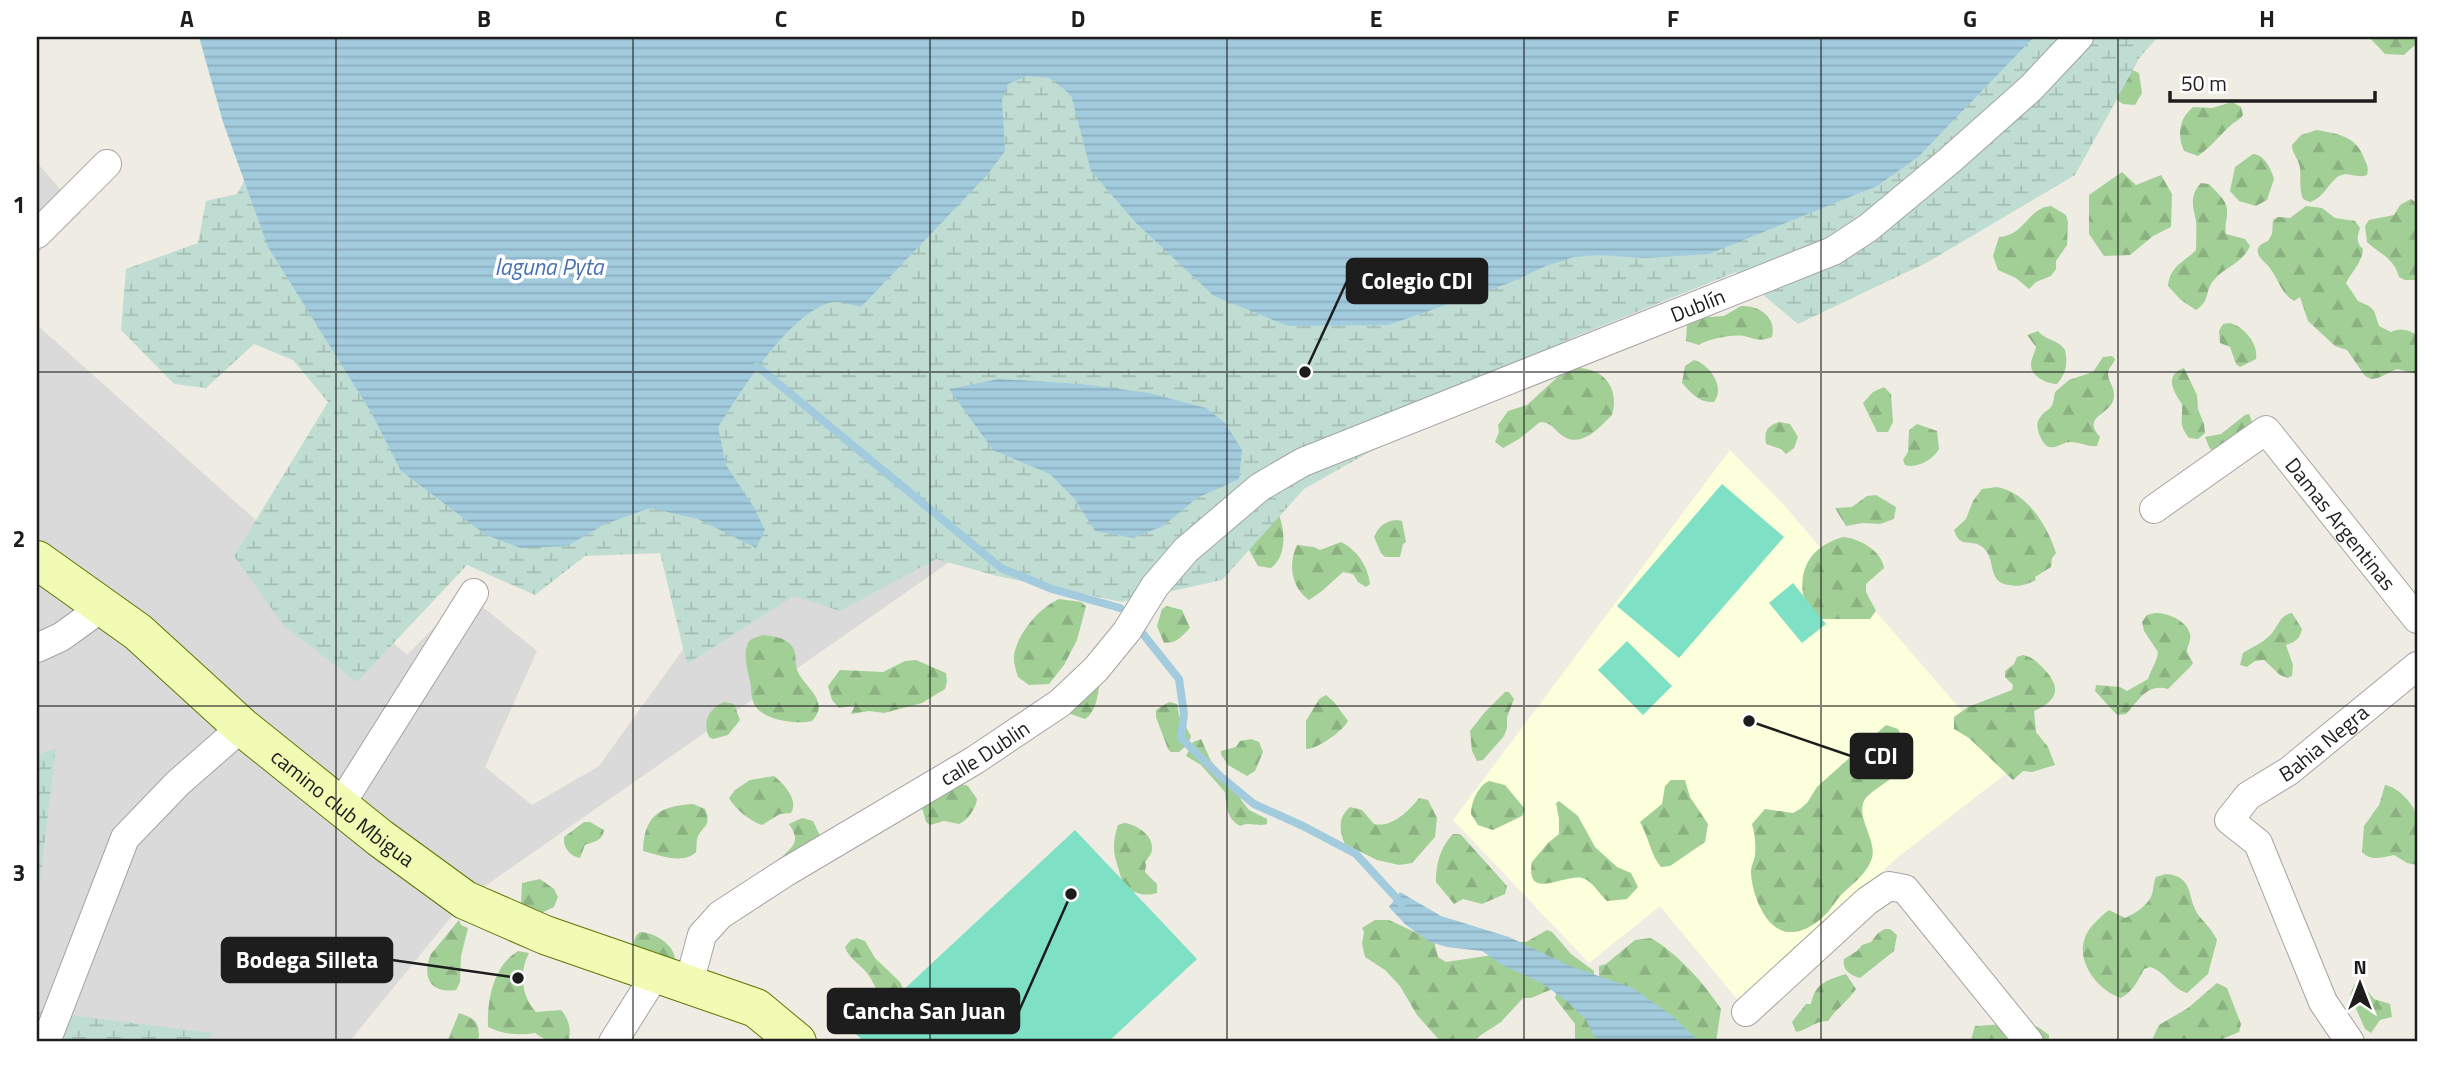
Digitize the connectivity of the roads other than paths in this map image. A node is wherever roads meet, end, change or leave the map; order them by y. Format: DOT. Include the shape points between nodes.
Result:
graph roads {
  1 [pos="2079,37"];
  2 [pos="107,164"];
  3 [pos="37,234"];
  4 [pos="1260,487"];
  5 [pos="2154,509"];
  6 [pos="37,560"];
  7 [pos="474,593"];
  8 [pos="104,607"];
  9 [pos="2417,619"];
  10 [pos="37,648"];
  11 [pos="2417,666"];
  12 [pos="242,727"];
  13 [pos="341,804"];
  14 [pos="673,977"];
  15 [pos="1746,1012"];
  16 [pos="46,1042"];
  17 [pos="613,1042"];
  18 [pos="797,1042"];
  19 [pos="2029,1042"];
  20 [pos="2350,1042"];
  1 -- 4 [label="street, Dublín" via="2031,88 1950,160 1833,251 1303,462"];
  2 -- 3 [label="street"];
  4 -- 14 [label="street, calle Dublin" via="1186,550 1155,586 1127,631 1059,703 975,760 720,915"];
  5 -- 9 [label="street, Damas Argentinas" via="2266,430"];
  6 -- 8 [label="main road, camino club Mbigua"];
  7 -- 13 [label="street"];
  8 -- 10 [label="street"];
  8 -- 12 [label="main road, camino club Mbigua"];
  11 -- 20 [label="street, Bahia Negra" via="2290,771 2248,796 2229,820 2258,843 2323,1002"];
  12 -- 13 [label="main road, camino club Mbigua"];
  12 -- 16 [label="street" via="125,838"];
  13 -- 14 [label="main road, camino club Mbigua" via="465,900 545,934"];
  14 -- 17 [label="street, calle Dublin"];
  14 -- 18 [label="main road, camino club Mbigua" via="756,1007"];
  15 -- 19 [label="street" via="1889,886 1905,889"];
}
